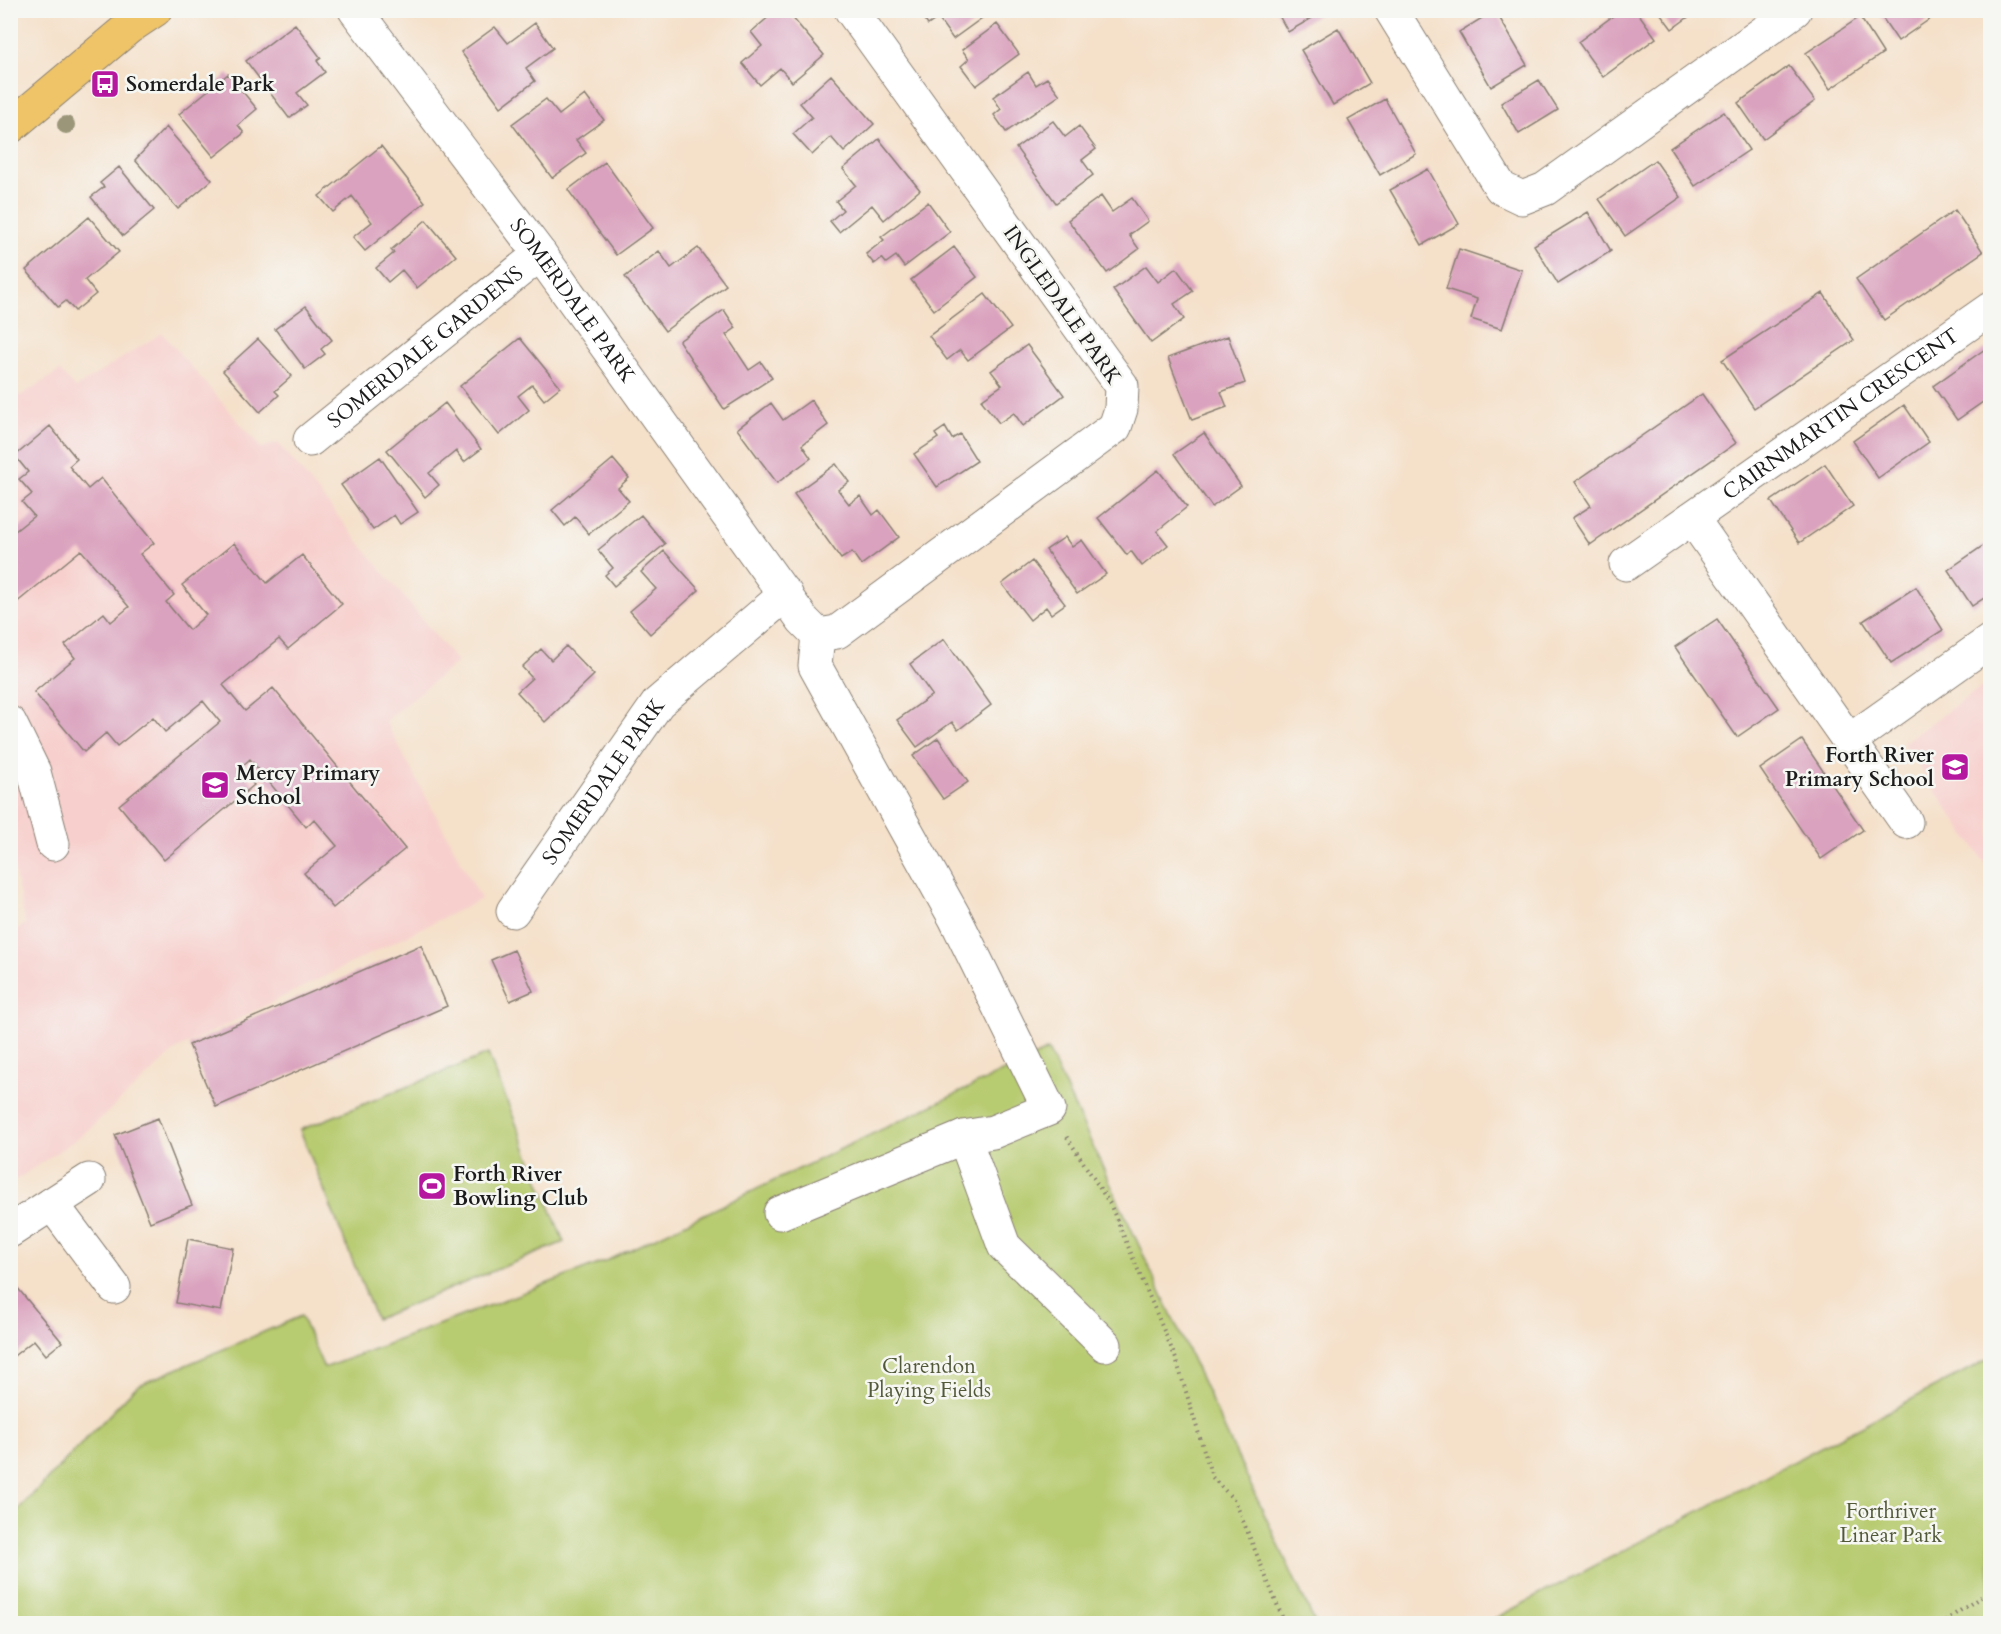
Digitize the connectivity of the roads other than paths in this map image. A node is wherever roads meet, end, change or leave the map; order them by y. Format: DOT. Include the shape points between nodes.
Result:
graph roads {
  1 [pos="155,10"];
  2 [pos="356,10"];
  3 [pos="851,10"];
  4 [pos="1391,10"];
  5 [pos="1795,10"];
  6 [pos="10,127"];
  7 [pos="540,254"];
  8 [pos="1990,309"];
  9 [pos="310,440"];
  10 [pos="1692,518"];
  11 [pos="1626,564"];
  12 [pos="786,594"];
  13 [pos="818,635"];
  14 [pos="1990,641"];
  15 [pos="10,723"];
  16 [pos="1849,741"];
  17 [pos="1906,822"];
  18 [pos="53,844"];
  19 [pos="513,910"];
  20 [pos="964,1137"];
  21 [pos="88,1180"];
  22 [pos="52,1204"];
  23 [pos="780,1213"];
  24 [pos="10,1231"];
  25 [pos="114,1287"];
  26 [pos="1105,1345"];
  1 -- 6 [label="highway"];
  2 -- 7 [label="street, SOMERDALE PARK"];
  3 -- 13 [label="street, INGLEDALE PARK" via="1122,386 1121,409 1115,427 837,632"];
  4 -- 5 [label="street" via="1502,188 1522,198 1545,189"];
  7 -- 9 [label="street, SOMERDALE GARDENS"];
  7 -- 12 [label="street, SOMERDALE PARK"];
  8 -- 10 [label="street, CAIRNMARTIN CRESCENT"];
  10 -- 11 [label="street, CAIRNMARTIN CRESCENT"];
  10 -- 16 [label="street"];
  12 -- 13 [label="street, SOMERDALE PARK"];
  12 -- 19 [label="street, SOMERDALE PARK" via="658,703"];
  13 -- 20 [label="street" via="815,666 955,918 1049,1108 993,1132"];
  14 -- 16 [label="street"];
  15 -- 18 [label="street" via="34,772"];
  16 -- 17 [label="street"];
  20 -- 23 [label="street"];
  20 -- 26 [label="street" via="1004,1246"];
  21 -- 22 [label="street"];
  22 -- 24 [label="street"];
  22 -- 25 [label="street"];
}
